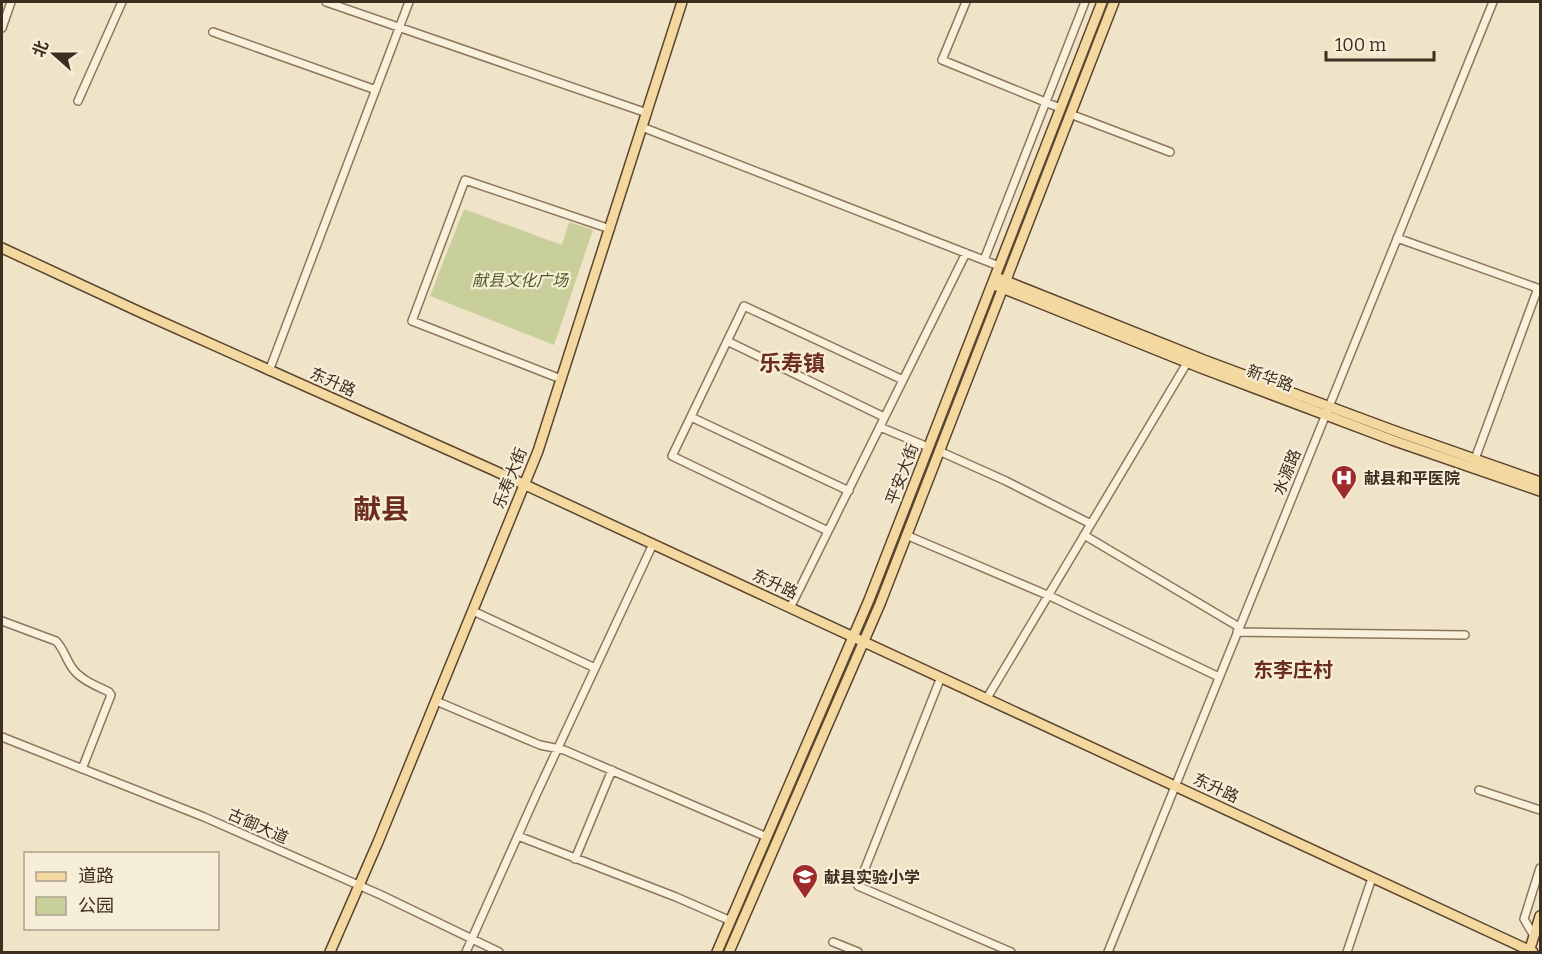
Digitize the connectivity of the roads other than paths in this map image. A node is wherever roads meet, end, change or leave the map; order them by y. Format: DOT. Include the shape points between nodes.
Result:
graph roads {
  1 [pos="11,2"];
  2 [pos="122,2"];
  3 [pos="326,2"];
  4 [pos="409,2"];
  5 [pos="682,2"];
  6 [pos="966,2"];
  7 [pos="1086,2"];
  8 [pos="1102,2"];
  9 [pos="1114,2"];
  10 [pos="1493,2"];
  11 [pos="2,28"];
  12 [pos="399,28"];
  13 [pos="213,32"];
  14 [pos="376,90"];
  15 [pos="78,101"];
  16 [pos="1046,103"];
  17 [pos="1060,108"];
  18 [pos="647,112"];
  19 [pos="1070,114"];
  20 [pos="642,127"];
  21 [pos="1170,152"];
  22 [pos="610,229"];
  23 [pos="1397,238"];
  24 [pos="2,248"];
  25 [pos="966,253"];
  26 [pos="984,260"];
  27 [pos="999,266"];
  28 [pos="993,280"];
  29 [pos="1003,284"];
  30 [pos="1539,288"];
  31 [pos="727,342"];
  32 [pos="1187,363"];
  33 [pos="269,370"];
  34 [pos="561,379"];
  35 [pos="903,380"];
  36 [pos="1327,411"];
  37 [pos="691,417"];
  38 [pos="885,417"];
  39 [pos="880,427"];
  40 [pos="928,447"];
  41 [pos="939,451"];
  42 [pos="1475,459"];
  43 [pos="1540,482"];
  44 [pos="524,485"];
  45 [pos="849,491"];
  46 [pos="1540,492"];
  47 [pos="1091,524"];
  48 [pos="828,531"];
  49 [pos="906,535"];
  50 [pos="1084,535"];
  51 [pos="653,544"];
  52 [pos="1048,595"];
  53 [pos="790,608"];
  54 [pos="473,611"];
  55 [pos="2,621"];
  56 [pos="1238,630"];
  57 [pos="1465,635"];
  58 [pos="854,637"];
  59 [pos="864,642"];
  60 [pos="595,668"];
  61 [pos="941,677"];
  62 [pos="1219,677"];
  63 [pos="987,698"];
  64 [pos="436,701"];
  65 [pos="2,737"];
  66 [pos="557,748"];
  67 [pos="82,769"];
  68 [pos="612,770"];
  69 [pos="1175,786"];
  70 [pos="1479,790"];
  71 [pos="1540,810"];
  72 [pos="518,836"];
  73 [pos="767,837"];
  74 [pos="575,860"];
  75 [pos="1540,868"];
  76 [pos="1372,878"];
  77 [pos="359,886"];
  78 [pos="1540,916"];
  79 [pos="731,921"];
  80 [pos="1534,936"];
  81 [pos="472,939"];
  82 [pos="833,942"];
  83 [pos="330,952"];
  84 [pos="466,952"];
  85 [pos="499,952"];
  86 [pos="717,952"];
  87 [pos="729,952"];
  88 [pos="858,952"];
  89 [pos="1011,952"];
  90 [pos="1108,952"];
  91 [pos="1347,952"];
  92 [pos="1530,952"];
  1 -- 11 [label="street"];
  2 -- 15 [label="street"];
  3 -- 12 [label="street"];
  4 -- 12 [label="street"];
  5 -- 18 [label="main road, 乐寿大街"];
  6 -- 16 [label="street" via="942,60"];
  7 -- 16 [label="street"];
  8 -- 17 [label="main road, 平安大街"];
  9 -- 19 [label="main road, 平安大街"];
  10 -- 23 [label="street, 水源路"];
  12 -- 14 [label="street"];
  12 -- 18 [label="street"];
  13 -- 14 [label="street"];
  14 -- 33 [label="street"];
  16 -- 17 [label="street"];
  16 -- 26 [label="street"];
  17 -- 27 [label="main road, 平安大街"];
  18 -- 20 [label="main road, 乐寿大街"];
  19 -- 21 [label="street"];
  19 -- 29 [label="main road, 平安大街"];
  20 -- 22 [label="main road, 乐寿大街"];
  20 -- 25 [label="street"];
  22 -- 34 [label="main road, 乐寿大街"];
  22 -- 34 [label="street" via="465,180 412,321"];
  23 -- 30 [label="street"];
  23 -- 36 [label="street, 水源路"];
  24 -- 33 [label="main road, 东升路"];
  25 -- 26 [label="street"];
  25 -- 35 [label="street"];
  26 -- 27 [label="street"];
  27 -- 28 [label="main road, 平安大街"];
  28 -- 29 [label="main road, 新华路"];
  28 -- 40 [label="main road, 平安大街"];
  29 -- 32 [label="main road, 新华路"];
  29 -- 36 [label="main road, 新华路"];
  29 -- 41 [label="main road, 平安大街"];
  30 -- 42 [label="street"];
  31 -- 35 [label="street" via="744,306"];
  31 -- 37 [label="street"];
  31 -- 38 [label="street"];
  32 -- 36 [label="main road, 新华路"];
  32 -- 47 [label="street"];
  33 -- 44 [label="main road, 东升路"];
  34 -- 44 [label="main road, 乐寿大街"];
  35 -- 38 [label="street"];
  36 -- 42 [label="main road, 新华路"];
  36 -- 46 [label="main road, 新华路"];
  36 -- 56 [label="street, 水源路"];
  37 -- 45 [label="street"];
  37 -- 48 [label="street" via="672,456"];
  38 -- 39 [label="street"];
  39 -- 40 [label="street"];
  39 -- 45 [label="street"];
  40 -- 58 [label="main road, 平安大街"];
  41 -- 47 [label="street"];
  41 -- 49 [label="main road, 平安大街"];
  42 -- 43 [label="main road, 新华路"];
  44 -- 51 [label="main road, 东升路"];
  44 -- 54 [label="main road, 乐寿大街"];
  45 -- 48 [label="street"];
  47 -- 50 [label="street"];
  48 -- 53 [label="street"];
  49 -- 52 [label="street"];
  49 -- 59 [label="main road, 平安大街"];
  50 -- 52 [label="street"];
  50 -- 56 [label="street"];
  51 -- 53 [label="main road, 东升路"];
  51 -- 60 [label="street"];
  52 -- 62 [label="street"];
  52 -- 63 [label="street"];
  53 -- 58 [label="main road, 东升路"];
  54 -- 60 [label="street"];
  54 -- 64 [label="main road, 乐寿大街"];
  55 -- 67 [label="street" via="56,641 81,678 111,695"];
  56 -- 57 [label="street"];
  56 -- 62 [label="street, 水源路"];
  58 -- 59 [label="main road, 东升路"];
  58 -- 73 [label="main road, 平安大街"];
  59 -- 61 [label="main road, 东升路"];
  59 -- 87 [label="main road, 平安大街"];
  60 -- 66 [label="street"];
  61 -- 63 [label="main road, 东升路"];
  61 -- 89 [label="street" via="858,886"];
  62 -- 69 [label="street, 水源路"];
  63 -- 69 [label="main road, 东升路"];
  64 -- 66 [label="street" via="540,745"];
  64 -- 77 [label="main road, 乐寿大街"];
  65 -- 67 [label="street, 古御大道"];
  66 -- 68 [label="street"];
  66 -- 72 [label="street"];
  67 -- 77 [label="street, 古御大道" via="204,817"];
  68 -- 73 [label="street"];
  68 -- 74 [label="street"];
  69 -- 76 [label="main road, 东升路"];
  69 -- 90 [label="street, 水源路"];
  70 -- 71 [label="street"];
  72 -- 74 [label="street"];
  72 -- 81 [label="street"];
  73 -- 79 [label="main road, 平安大街"];
  74 -- 79 [label="street"];
  75 -- 80 [label="street" via="1524,919"];
  76 -- 91 [label="street"];
  76 -- 92 [label="main road, 东升路"];
  77 -- 81 [label="street, 古御大道"];
  77 -- 83 [label="main road, 乐寿大街"];
  78 -- 80 [label="main road"];
  79 -- 86 [label="main road, 平安大街"];
  80 -- 92 [label="main road"];
  81 -- 84 [label="street"];
  81 -- 85 [label="street, 古御大道"];
  82 -- 88 [label="street"];
}
